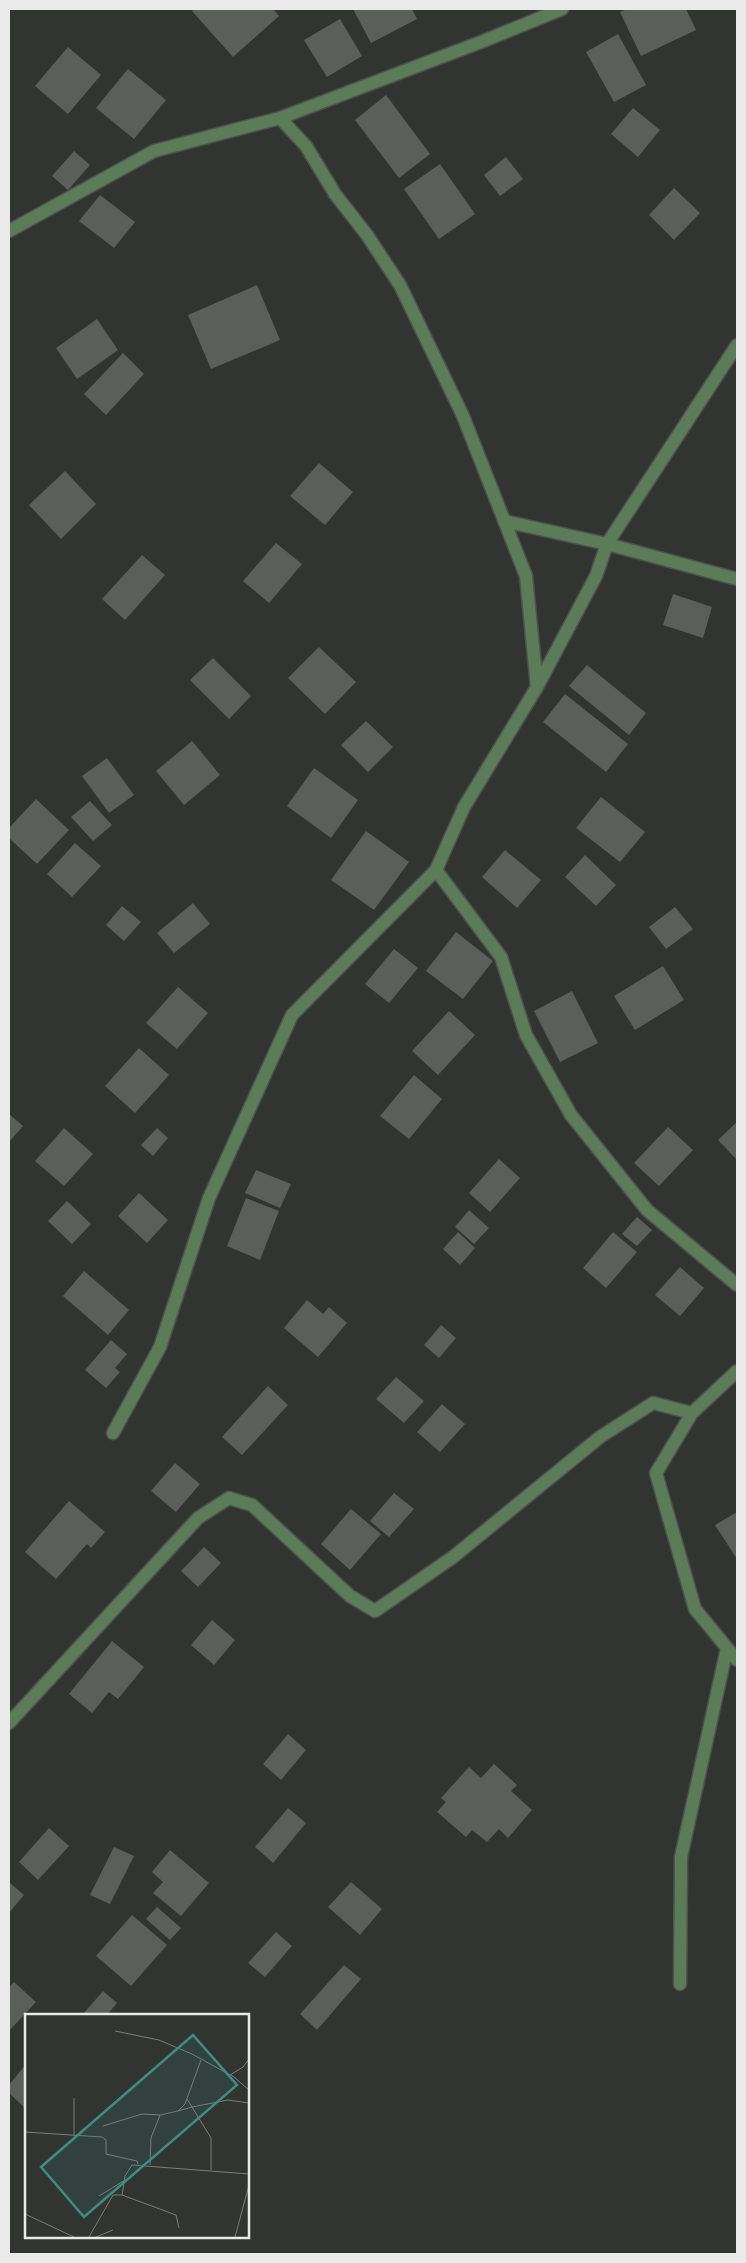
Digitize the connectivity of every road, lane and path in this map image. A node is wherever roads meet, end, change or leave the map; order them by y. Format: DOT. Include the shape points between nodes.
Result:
graph roads {
  1 [pos="562,9"];
  2 [pos="280,118"];
  3 [pos="9,231"];
  4 [pos="737,345"];
  5 [pos="504,521"];
  6 [pos="608,544"];
  7 [pos="737,579"];
  8 [pos="537,687"];
  9 [pos="436,870"];
  10 [pos="737,1285"];
  11 [pos="737,1371"];
  12 [pos="692,1413"];
  13 [pos="112,1433"];
  14 [pos="727,1648"];
  15 [pos="737,1660"];
  16 [pos="9,1723"];
  17 [pos="680,1984"];
  1 -- 2 [label="street"];
  2 -- 3 [label="street" via="154,151"];
  2 -- 5 [label="street" via="306,146 335,194 400,285 463,416"];
  4 -- 6 [label="street"];
  5 -- 6 [label="street"];
  5 -- 8 [label="street" via="526,576"];
  6 -- 7 [label="street"];
  6 -- 8 [label="street" via="596,576"];
  8 -- 9 [label="street" via="464,807"];
  9 -- 10 [label="street" via="501,957 526,1035 571,1114 647,1210"];
  9 -- 13 [label="street" via="292,1015 209,1198 160,1347"];
  11 -- 12 [label="street"];
  12 -- 14 [label="street" via="656,1473 695,1609"];
  12 -- 16 [label="street" via="653,1403 600,1437 452,1557 375,1611 350,1596 252,1505 229,1498 198,1518"];
  14 -- 15 [label="street"];
  14 -- 17 [label="street" via="681,1857"];
}
